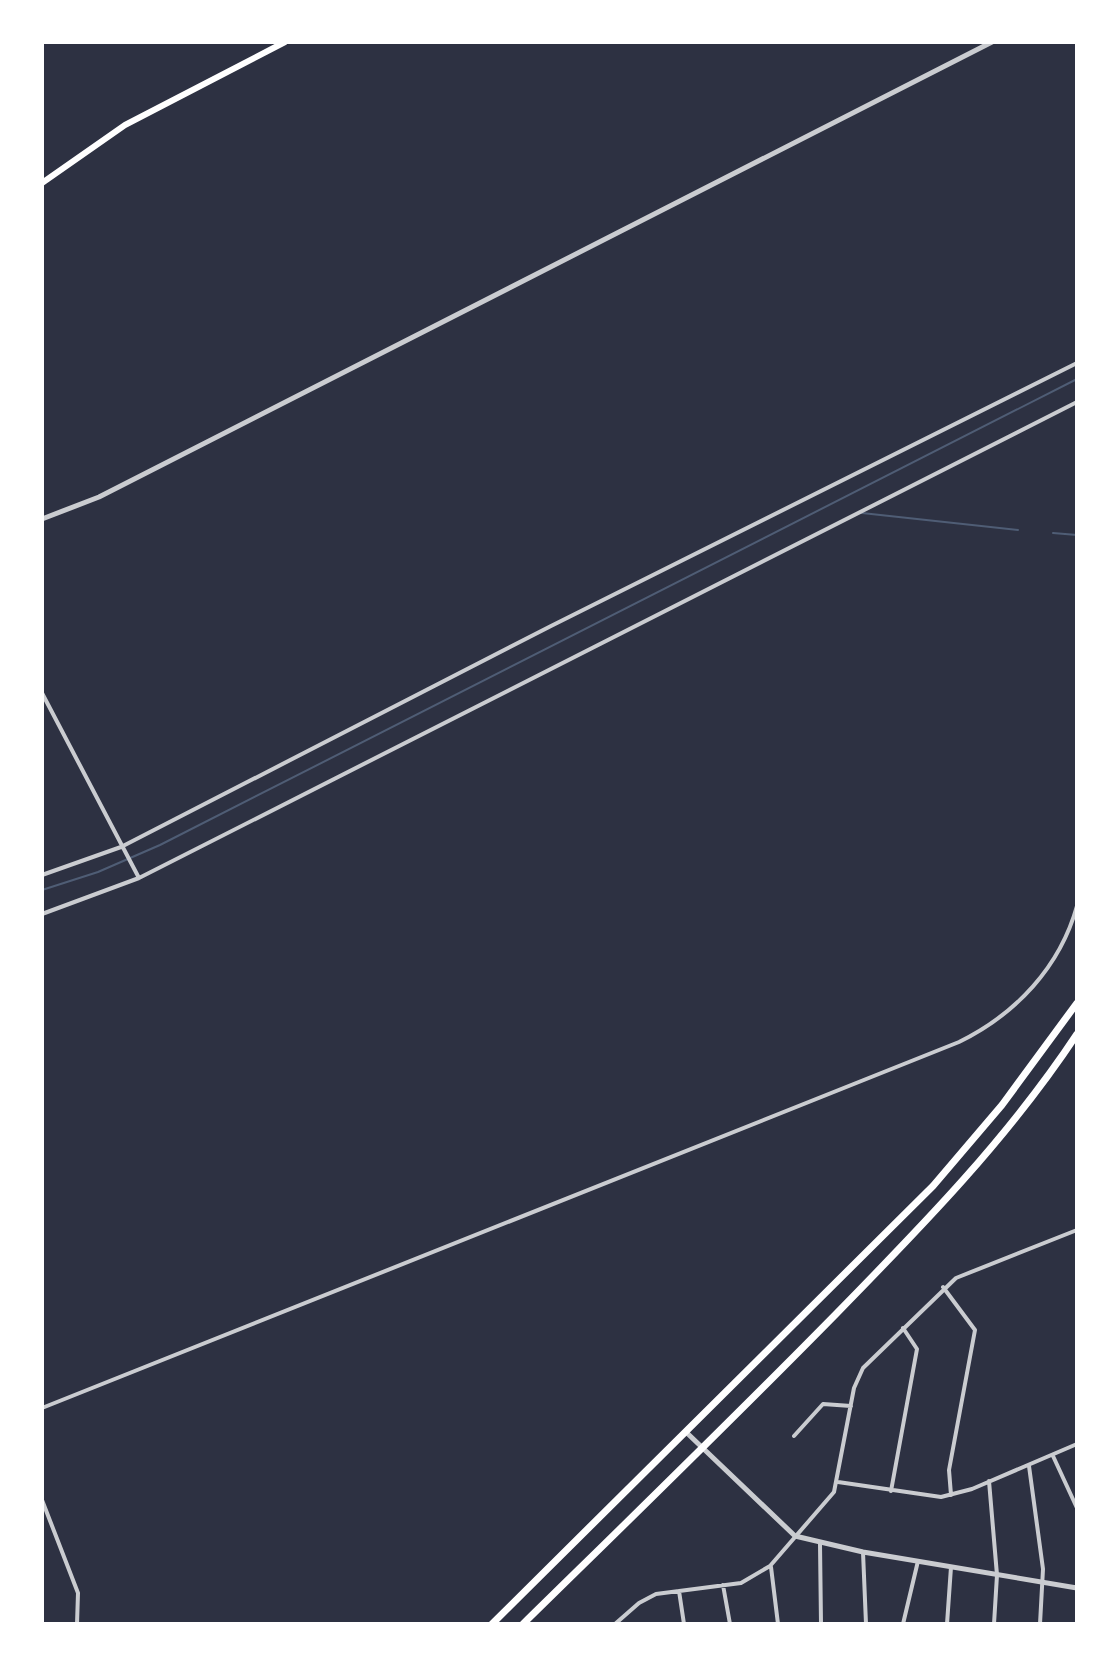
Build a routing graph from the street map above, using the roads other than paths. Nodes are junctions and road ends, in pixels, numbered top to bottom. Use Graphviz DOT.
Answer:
graph roads {
  1 [pos="285,42"];
  2 [pos="992,42"];
  3 [pos="42,183"];
  4 [pos="1077,363"];
  5 [pos="1077,402"];
  6 [pos="42,519"];
  7 [pos="42,693"];
  8 [pos="121,847"];
  9 [pos="42,875"];
  10 [pos="139,878"];
  11 [pos="1077,906"];
  12 [pos="42,914"];
  13 [pos="1077,1003"];
  14 [pos="1077,1034"];
  15 [pos="1077,1230"];
  16 [pos="943,1287"];
  17 [pos="903,1328"];
  18 [pos="851,1406"];
  19 [pos="42,1408"];
  20 [pos="687,1433"];
  21 [pos="794,1436"];
  22 [pos="1077,1444"];
  23 [pos="701,1447"];
  24 [pos="1052,1455"];
  25 [pos="1029,1466"];
  26 [pos="989,1481"];
  27 [pos="838,1482"];
  28 [pos="891,1491"];
  29 [pos="951,1495"];
  30 [pos="42,1500"];
  31 [pos="1077,1508"];
  32 [pos="795,1536"];
  33 [pos="820,1544"];
  34 [pos="863,1552"];
  35 [pos="918,1561"];
  36 [pos="770,1566"];
  37 [pos="951,1566"];
  38 [pos="997,1575"];
  39 [pos="1042,1582"];
  40 [pos="723,1585"];
  41 [pos="1077,1588"];
  42 [pos="679,1590"];
  43 [pos="621,1622"];
  44 [pos="77,1624"];
  45 [pos="492,1624"];
  46 [pos="523,1624"];
  47 [pos="615,1624"];
  48 [pos="684,1624"];
  49 [pos="730,1624"];
  50 [pos="778,1624"];
  51 [pos="821,1624"];
  52 [pos="866,1624"];
  53 [pos="903,1624"];
  54 [pos="947,1624"];
  55 [pos="994,1624"];
  56 [pos="1040,1624"];
  1 -- 3 [label="main road"];
  2 -- 6 [label="street"];
  4 -- 8 [label="street"];
  5 -- 10 [label="street"];
  7 -- 8 [label="street"];
  8 -- 9 [label="street"];
  8 -- 10 [label="street"];
  10 -- 12 [label="street"];
  11 -- 19 [label="street"];
  13 -- 20 [label="main road"];
  14 -- 23 [label="main road"];
  15 -- 16 [label="street"];
  16 -- 17 [label="street"];
  16 -- 29 [label="street"];
  17 -- 18 [label="street"];
  17 -- 28 [label="street"];
  18 -- 21 [label="street"];
  18 -- 27 [label="street"];
  20 -- 23 [label="street"];
  20 -- 45 [label="main road"];
  22 -- 24 [label="street"];
  23 -- 32 [label="street"];
  23 -- 46 [label="main road"];
  24 -- 25 [label="street"];
  24 -- 31 [label="street"];
  25 -- 26 [label="street"];
  25 -- 39 [label="street"];
  26 -- 29 [label="street"];
  26 -- 38 [label="street"];
  27 -- 28 [label="street"];
  27 -- 32 [label="street"];
  28 -- 29 [label="street"];
  30 -- 44 [label="street"];
  32 -- 33 [label="street"];
  32 -- 36 [label="street"];
  33 -- 34 [label="street"];
  33 -- 51 [label="street"];
  34 -- 35 [label="street"];
  34 -- 52 [label="street"];
  35 -- 37 [label="street"];
  35 -- 53 [label="street"];
  36 -- 40 [label="street"];
  36 -- 50 [label="street"];
  37 -- 38 [label="street"];
  37 -- 54 [label="street"];
  38 -- 39 [label="street"];
  38 -- 55 [label="street"];
  39 -- 41 [label="street"];
  39 -- 56 [label="street"];
  40 -- 42 [label="street"];
  40 -- 49 [label="street"];
  42 -- 43 [label="street"];
  42 -- 48 [label="street"];
  43 -- 47 [label="street"];
}
